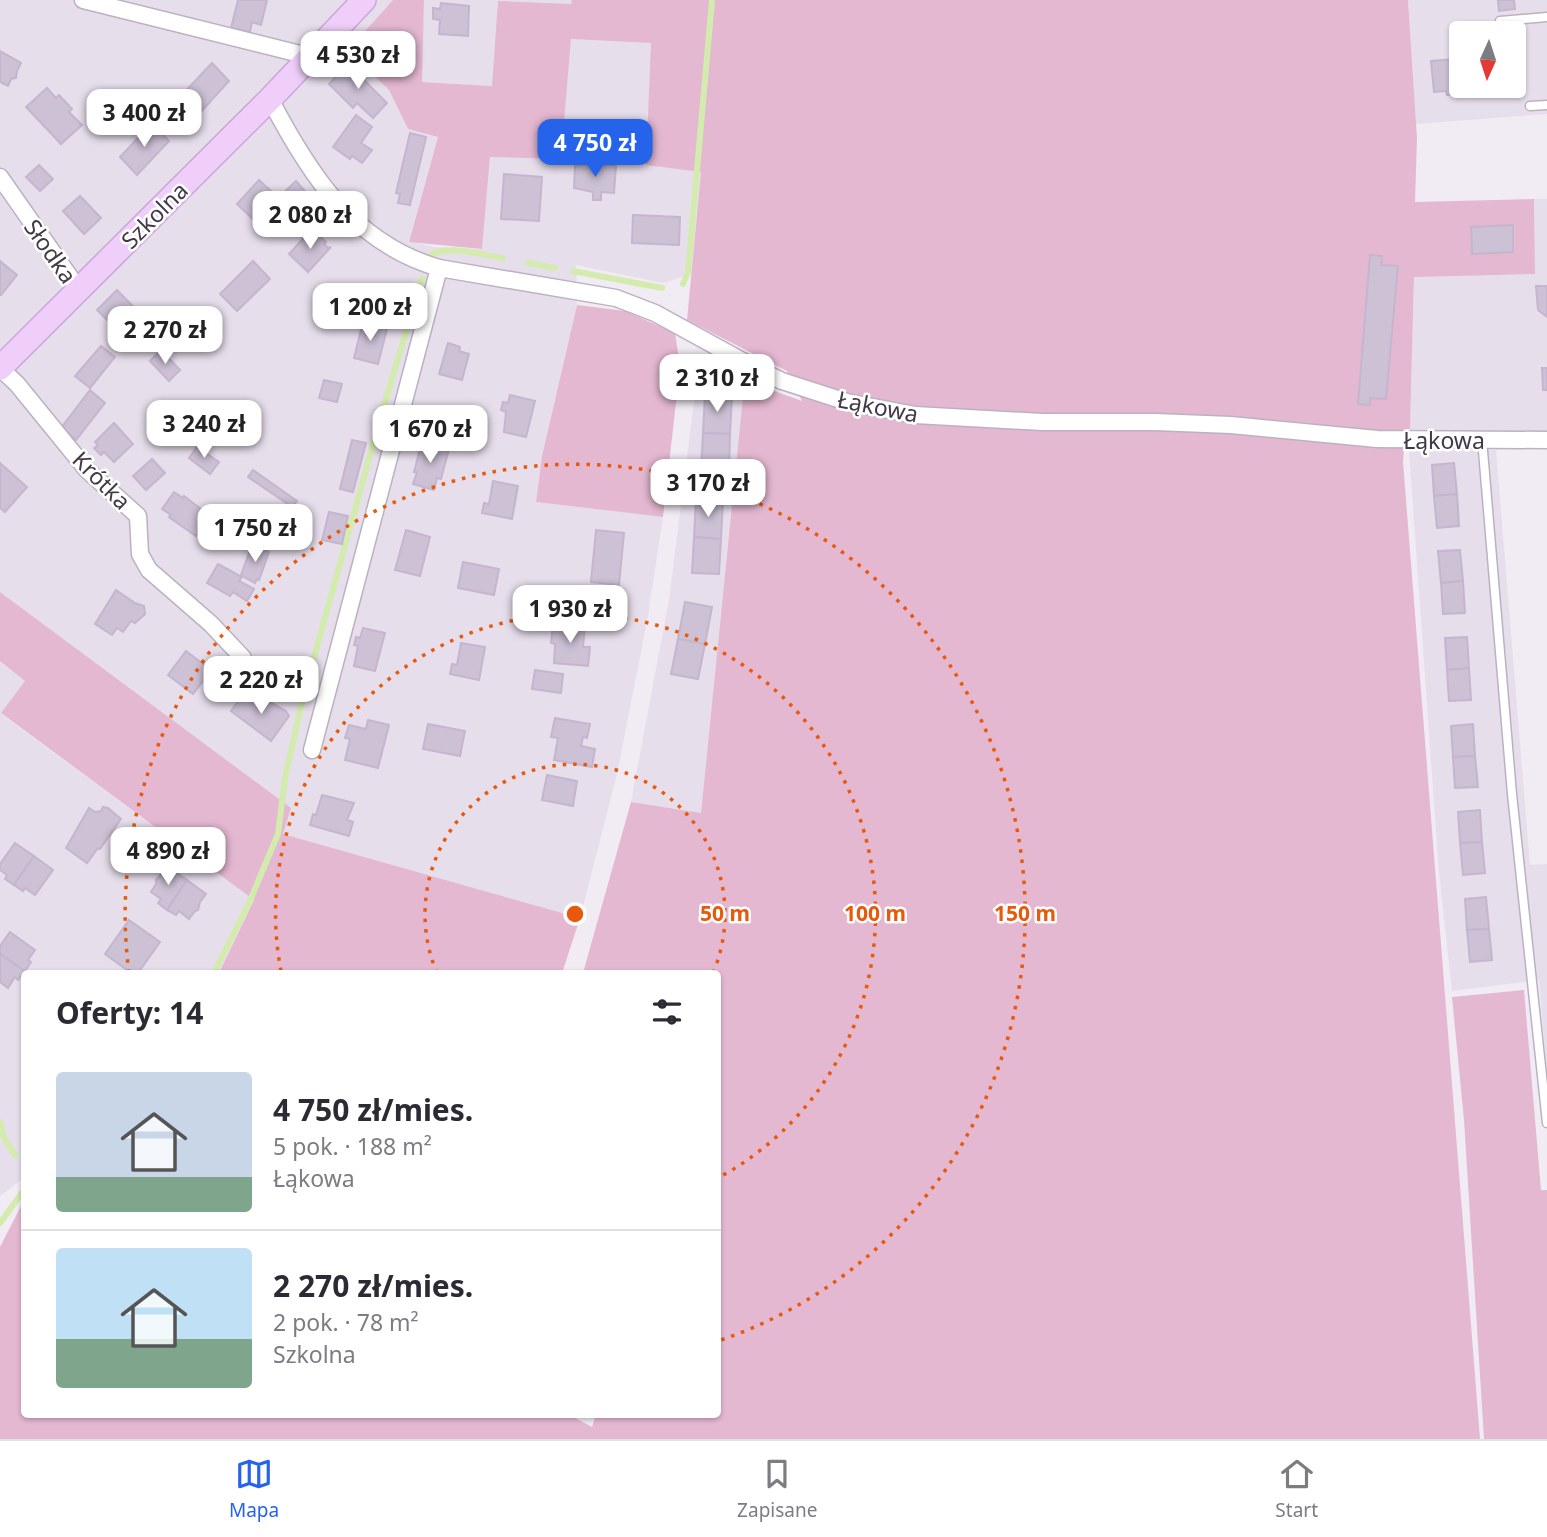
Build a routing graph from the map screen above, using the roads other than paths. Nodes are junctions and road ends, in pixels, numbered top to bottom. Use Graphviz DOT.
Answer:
graph roads {
  1 [pos="83,0"];
  2 [pos="364,0"];
  3 [pos="1547,17"];
  4 [pos="1500,21"];
  5 [pos="312,57"];
  6 [pos="270,99"];
  7 [pos="1547,105"];
  8 [pos="1530,106"];
  9 [pos="0,177"];
  10 [pos="439,268"];
  11 [pos="79,290"];
  12 [pos="0,368"];
  13 [pos="1482,439"];
  14 [pos="1547,440"];
  15 [pos="243,658"];
  16 [pos="312,750"];
  17 [pos="1547,1123"];
  1 -- 5 [label="street"];
  2 -- 5 [label="street, Szkolna"];
  3 -- 4 [label="lane"];
  5 -- 6 [label="street, Szkolna"];
  6 -- 10 [label="street, Łąkowa"];
  6 -- 11 [label="street, Szkolna"];
  7 -- 8 [label="lane"];
  9 -- 11 [label="street, Słodka"];
  10 -- 13 [label="street, Łąkowa"];
  10 -- 16 [label="street"];
  11 -- 12 [label="street, Szkolna"];
  12 -- 15 [label="street, Krótka"];
  13 -- 14 [label="street, Łąkowa"];
  13 -- 17 [label="lane"];
}
